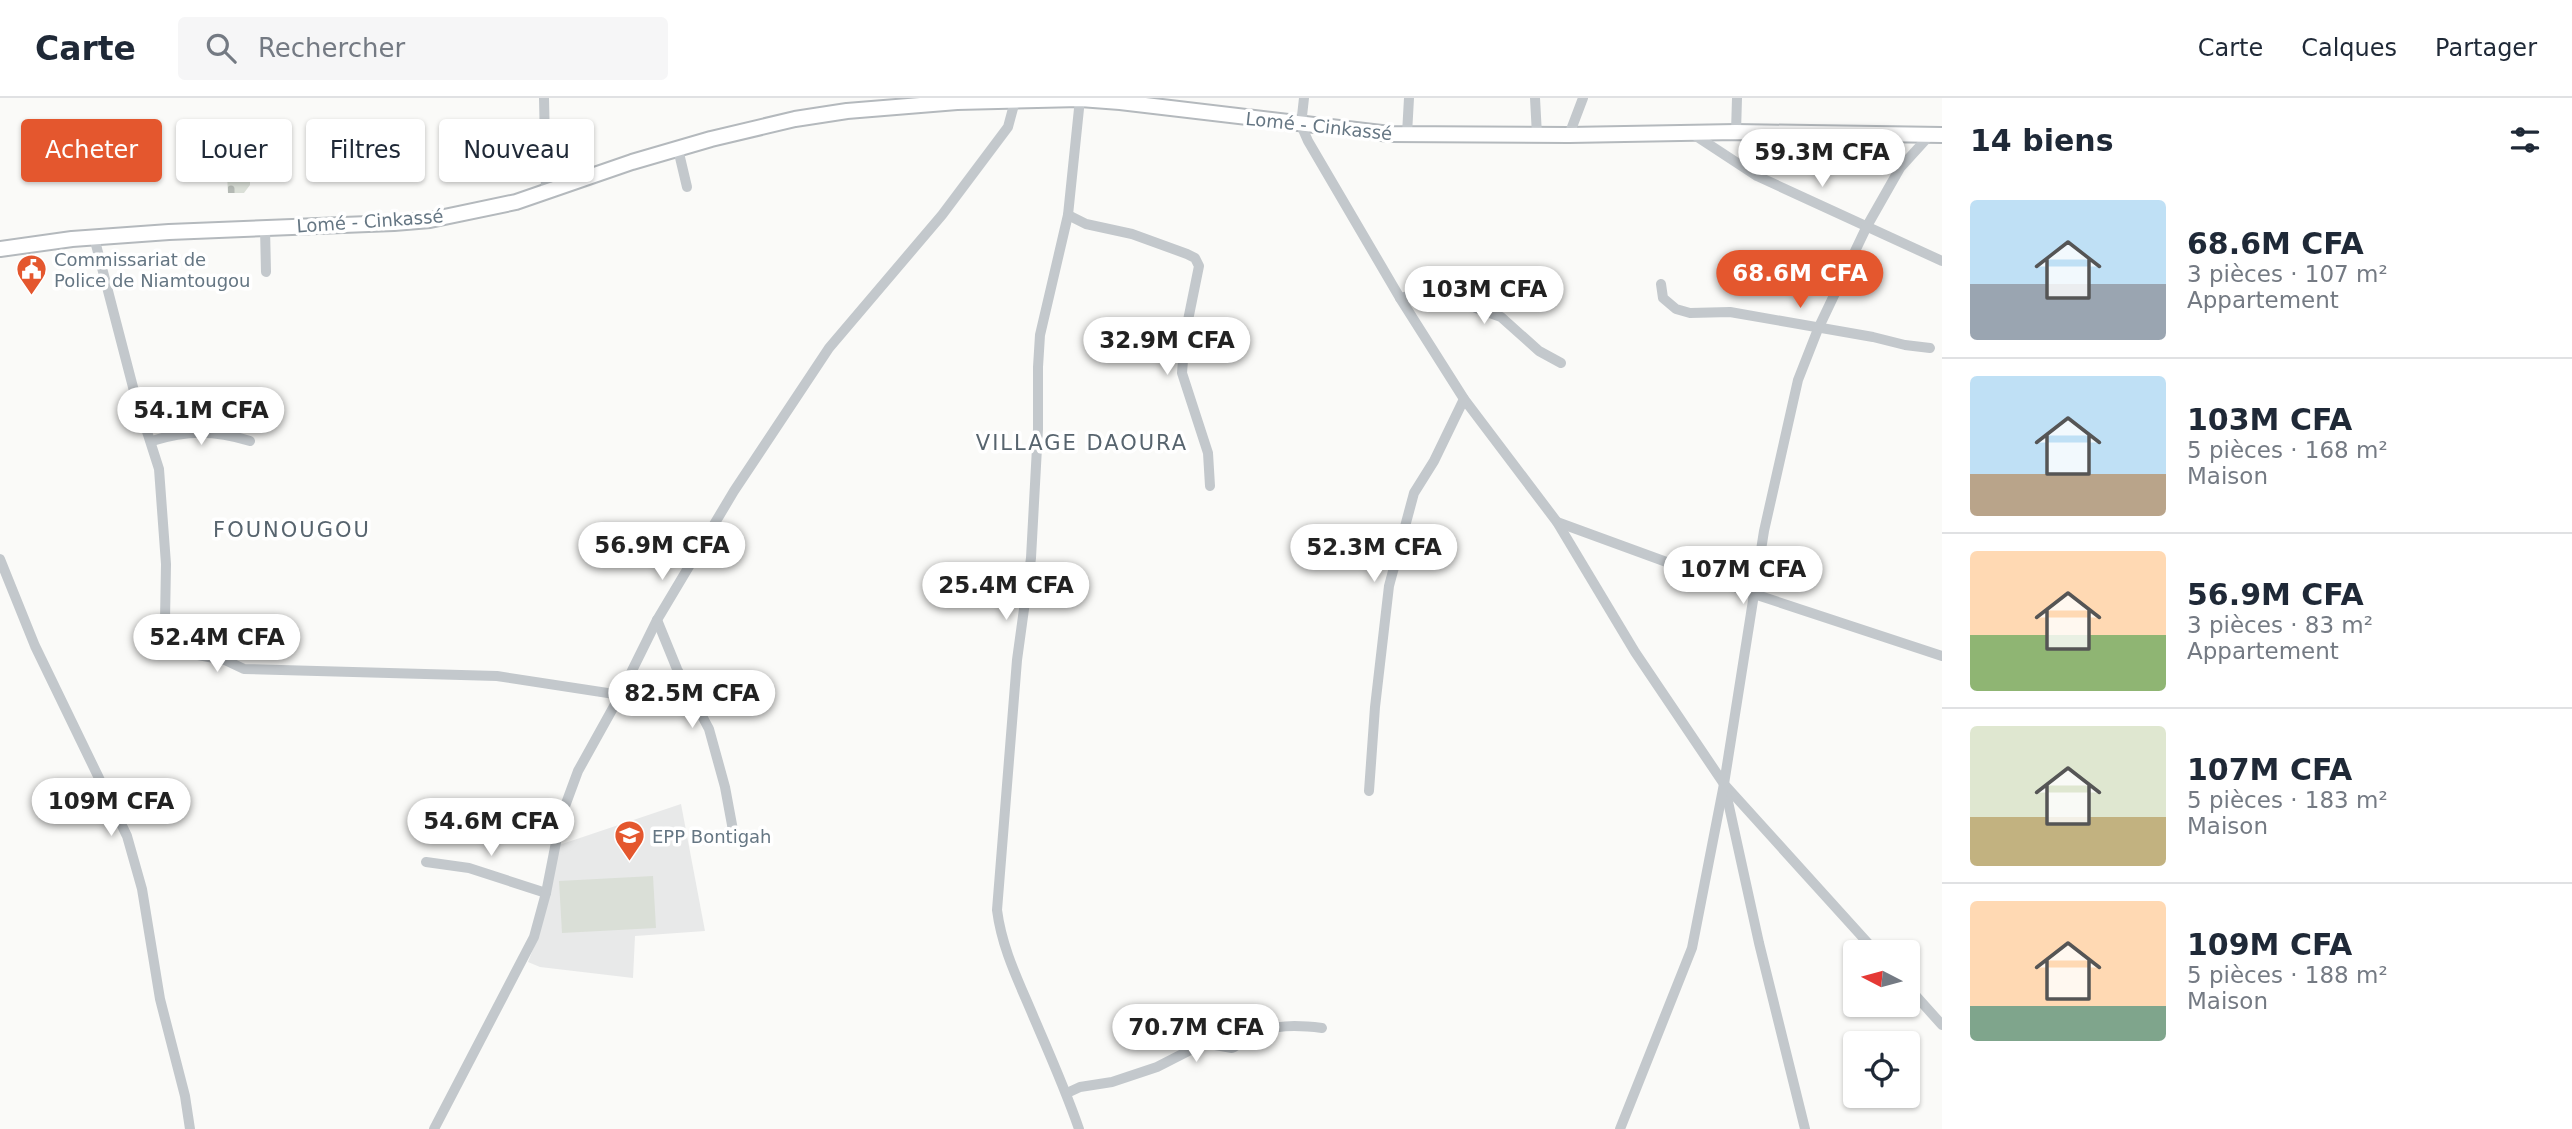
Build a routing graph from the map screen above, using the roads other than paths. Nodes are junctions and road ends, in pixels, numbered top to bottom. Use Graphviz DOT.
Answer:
graph roads {
  1 [pos="544,98"];
  2 [pos="1304,98"];
  3 [pos="1409,98"];
  4 [pos="1535,98"];
  5 [pos="1583,98"];
  6 [pos="1737,98"];
  7 [pos="1080,99"];
  8 [pos="1015,101"];
  9 [pos="1301,125"];
  10 [pos="1736,132"];
  11 [pos="1408,134"];
  12 [pos="1693,134"];
  13 [pos="1537,135"];
  14 [pos="1569,135"];
  15 [pos="1936,135"];
  16 [pos="678,149"];
  17 [pos="687,187"];
  18 [pos="546,191"];
  19 [pos="1068,215"];
  20 [pos="1867,226"];
  21 [pos="265,228"];
  22 [pos="94,237"];
  23 [pos="0,249"];
  24 [pos="1942,261"];
  25 [pos="266,272"];
  26 [pos="1661,284"];
  27 [pos="1401,298"];
  28 [pos="1818,329"];
  29 [pos="1930,348"];
  30 [pos="1560,363"];
  31 [pos="1464,399"];
  32 [pos="152,441"];
  33 [pos="250,441"];
  34 [pos="1210,486"];
  35 [pos="1557,522"];
  36 [pos="0,559"];
  37 [pos="1754,594"];
  38 [pos="657,620"];
  39 [pos="1942,656"];
  40 [pos="620,694"];
  41 [pos="695,703"];
  42 [pos="1724,784"];
  43 [pos="1369,791"];
  44 [pos="734,841"];
  45 [pos="426,862"];
  46 [pos="546,893"];
  47 [pos="1865,940"];
  48 [pos="1920,1001"];
  49 [pos="1942,1026"];
  50 [pos="1322,1028"];
  51 [pos="1067,1093"];
  52 [pos="190,1129"];
  53 [pos="434,1129"];
  54 [pos="1079,1129"];
  55 [pos="1620,1129"];
  56 [pos="1805,1129"];
  1 -- 18 [label="street"];
  2 -- 9 [label="street"];
  3 -- 11 [label="street"];
  4 -- 13 [label="street"];
  5 -- 14 [label="street"];
  6 -- 10 [label="street"];
  7 -- 8 [label="highway, Lomé - Cinkassé"];
  7 -- 9 [label="highway, Lomé - Cinkassé"];
  7 -- 19 [label="street"];
  8 -- 16 [label="highway, Lomé - Cinkassé"];
  8 -- 38 [label="street"];
  9 -- 11 [label="highway, Lomé - Cinkassé"];
  9 -- 27 [label="street"];
  10 -- 12 [label="highway, Lomé - Cinkassé"];
  10 -- 15 [label="highway, Lomé - Cinkassé"];
  11 -- 13 [label="highway, Lomé - Cinkassé"];
  12 -- 14 [label="highway, Lomé - Cinkassé"];
  12 -- 20 [label="street"];
  13 -- 14 [label="highway, Lomé - Cinkassé"];
  15 -- 20 [label="street"];
  16 -- 17 [label="street"];
  16 -- 18 [label="highway, Lomé - Cinkassé"];
  18 -- 21 [label="highway, Lomé - Cinkassé"];
  19 -- 34 [label="street"];
  19 -- 51 [label="street"];
  20 -- 24 [label="street"];
  20 -- 28 [label="street"];
  21 -- 22 [label="highway, Lomé - Cinkassé"];
  21 -- 25 [label="street"];
  22 -- 23 [label="highway, Lomé - Cinkassé"];
  22 -- 32 [label="street"];
  26 -- 28 [label="street"];
  27 -- 30 [label="street"];
  27 -- 31 [label="street"];
  28 -- 29 [label="street"];
  28 -- 37 [label="street"];
  31 -- 35 [label="street"];
  31 -- 43 [label="street"];
  32 -- 33 [label="street"];
  32 -- 40 [label="street"];
  35 -- 37 [label="street"];
  35 -- 42 [label="street"];
  36 -- 52 [label="street"];
  37 -- 39 [label="street"];
  37 -- 42 [label="street"];
  38 -- 40 [label="street"];
  38 -- 41 [label="street"];
  40 -- 41 [label="street"];
  40 -- 46 [label="street"];
  41 -- 44 [label="street"];
  42 -- 47 [label="street"];
  42 -- 55 [label="street"];
  42 -- 56 [label="street"];
  45 -- 46 [label="street"];
  46 -- 53 [label="street"];
  48 -- 49 [label="street"];
  50 -- 51 [label="street"];
  51 -- 54 [label="street"];
}
